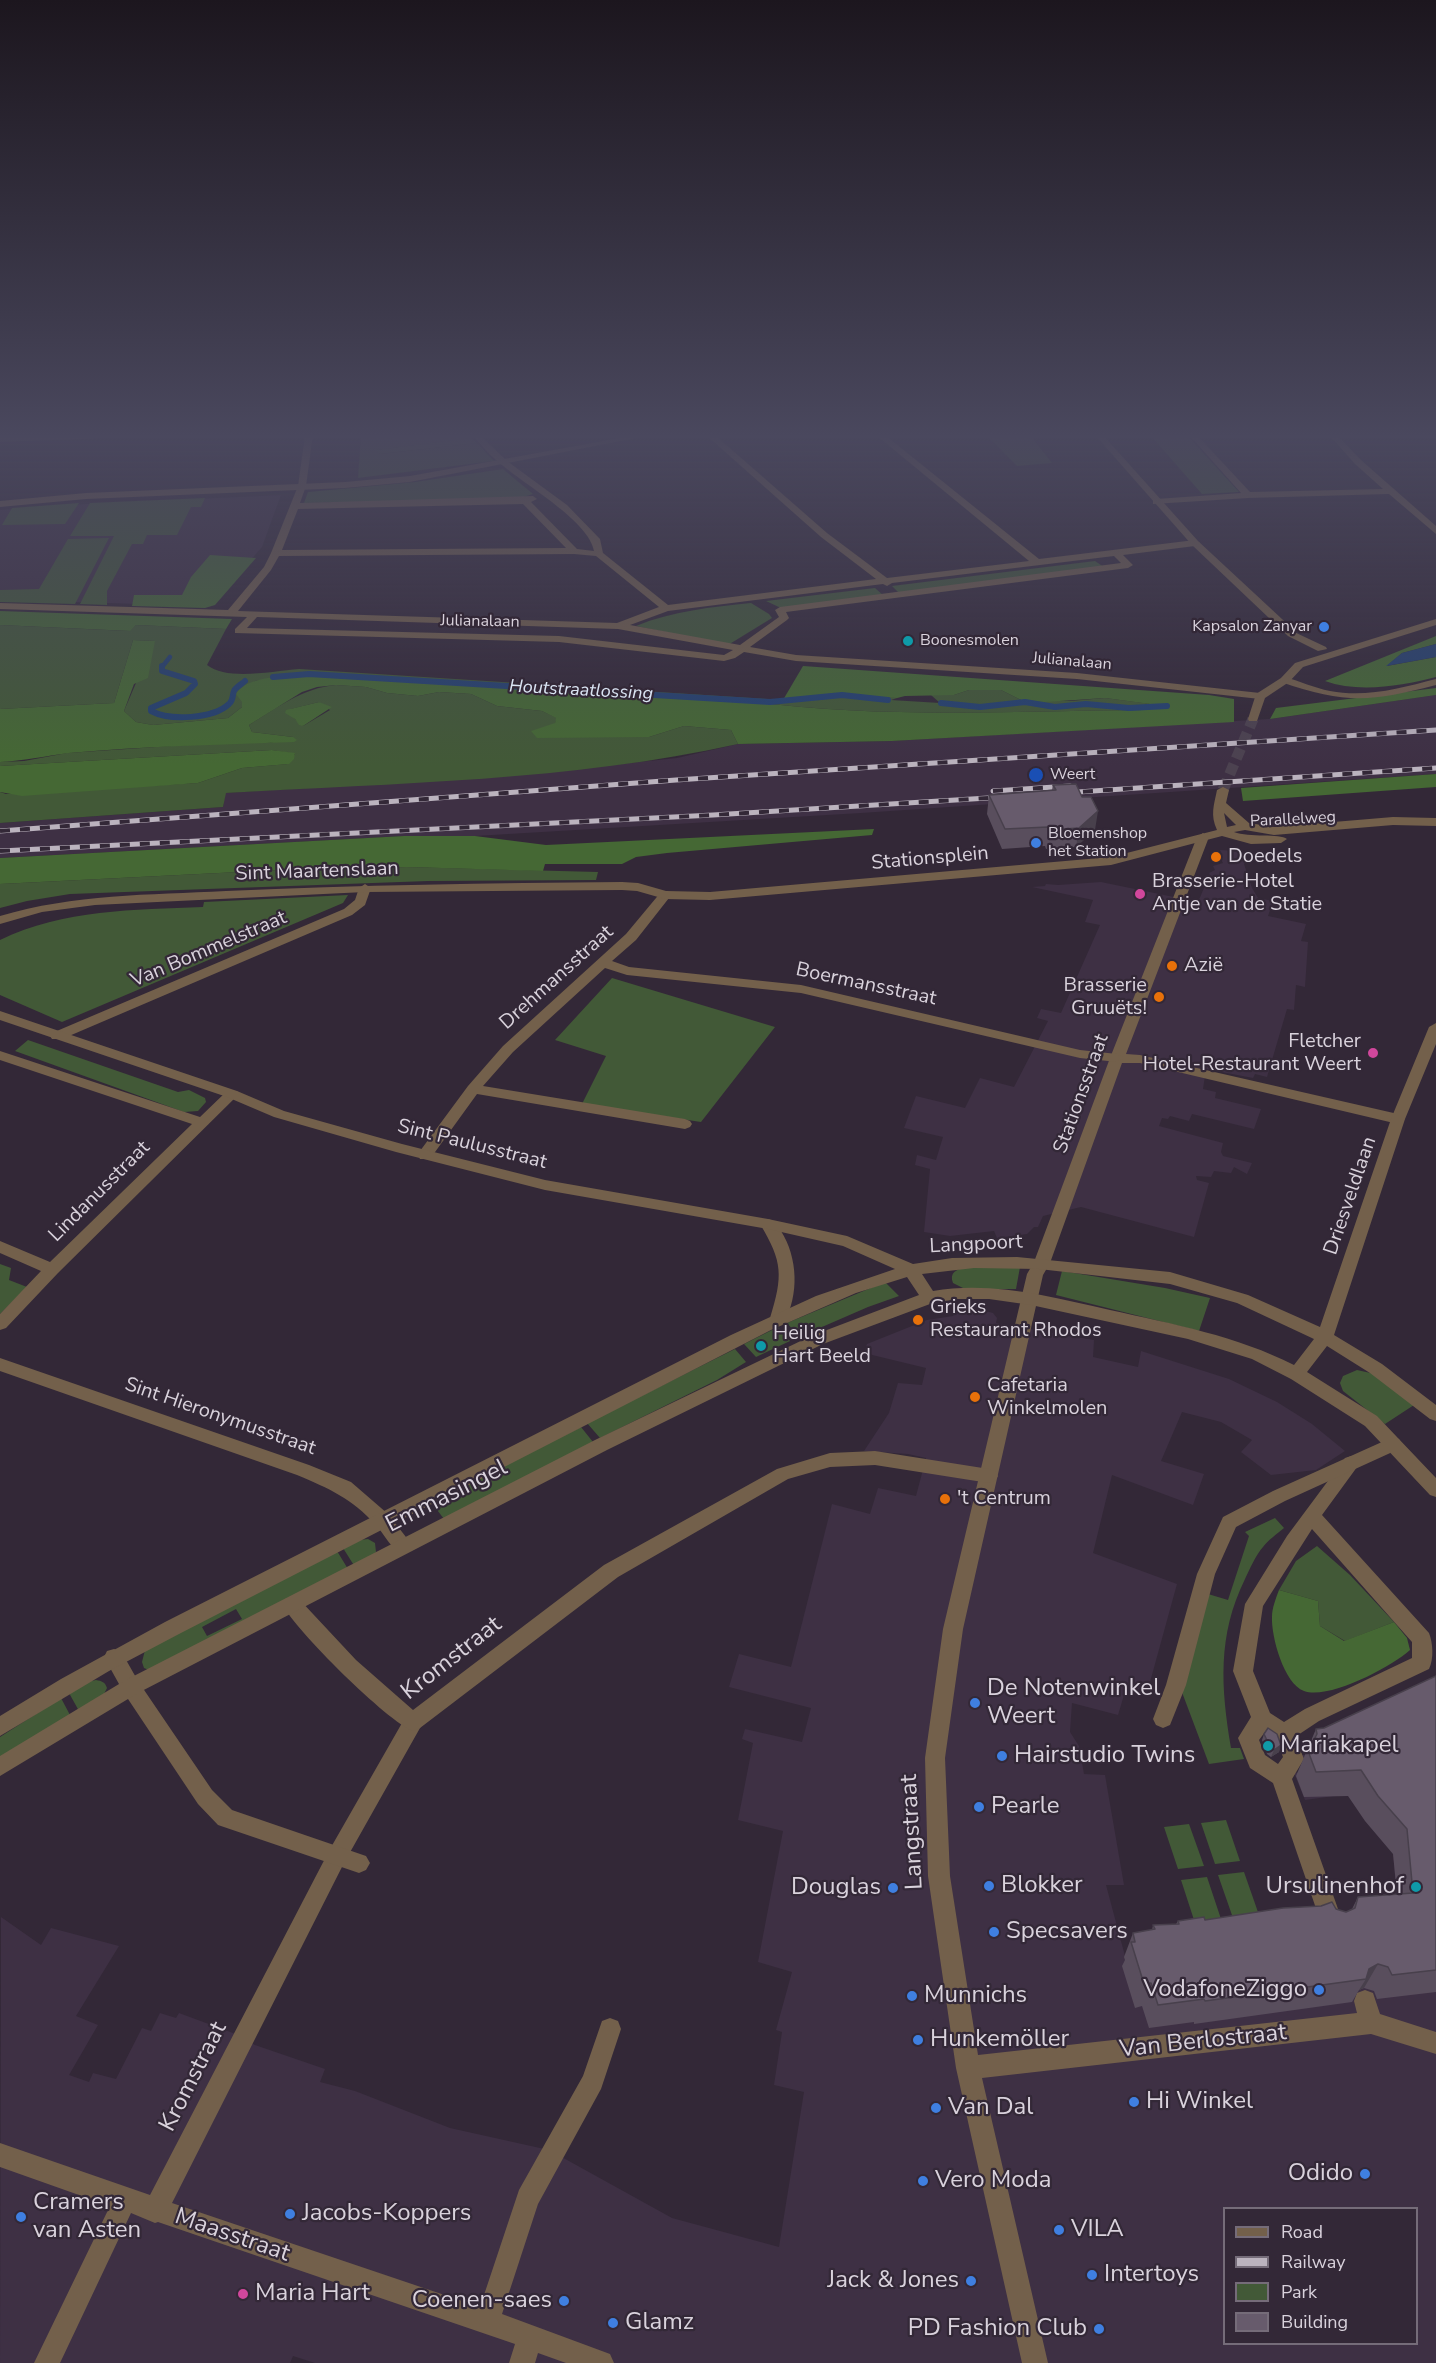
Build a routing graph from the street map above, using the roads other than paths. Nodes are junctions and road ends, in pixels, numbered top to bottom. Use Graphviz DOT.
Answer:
graph roads {
  1 [pos="279,545"];
  2 [pos="568,545"];
  3 [pos="598,545"];
  4 [pos="838,545"];
  5 [pos="1016,545"];
  6 [pos="1175,545"];
  7 [pos="1197,545"];
  8 [pos="574,551"];
  9 [pos="1114,552"];
  10 [pos="276,553"];
  11 [pos="599,554"];
  12 [pos="1037,562"];
  13 [pos="884,580"];
  14 [pos="759,596"];
  15 [pos="896,596"];
  16 [pos="0,606"];
  17 [pos="666,608"];
  18 [pos="780,610"];
  19 [pos="231,614"];
  20 [pos="254,615"];
  21 [pos="1435,623"];
  22 [pos="618,626"];
  23 [pos="739,649"];
  24 [pos="1324,655"];
  25 [pos="1285,680"];
  26 [pos="1436,682"];
  27 [pos="1260,696"];
  28 [pos="1253,719"];
  29 [pos="1223,790"];
  30 [pos="1219,802"];
  31 [pos="1431,822"];
  32 [pos="1245,826"];
  33 [pos="1223,831"];
  34 [pos="1436,834"];
  35 [pos="1203,837"];
  36 [pos="638,887"];
  37 [pos="365,888"];
  38 [pos="665,895"];
  39 [pos="0,920"];
  40 [pos="604,963"];
  41 [pos="0,1016"];
  42 [pos="1436,1027"];
  43 [pos="57,1036"];
  44 [pos="0,1055"];
  45 [pos="1117,1058"];
  46 [pos="473,1089"];
  47 [pos="232,1094"];
  48 [pos="1398,1119"];
  49 [pos="200,1122"];
  50 [pos="685,1124"];
  51 [pos="425,1155"];
  52 [pos="768,1224"];
  53 [pos="0,1247"];
  54 [pos="1042,1263"];
  55 [pos="52,1269"];
  56 [pos="911,1270"];
  57 [pos="929,1298"];
  58 [pos="1031,1299"];
  59 [pos="778,1318"];
  60 [pos="0,1324"];
  61 [pos="1325,1336"];
  62 [pos="0,1364"];
  63 [pos="1297,1374"];
  64 [pos="1436,1414"];
  65 [pos="1393,1444"];
  66 [pos="1351,1463"];
  67 [pos="989,1476"];
  68 [pos="1436,1490"];
  69 [pos="1312,1516"];
  70 [pos="382,1519"];
  71 [pos="404,1546"];
  72 [pos="292,1605"];
  73 [pos="114,1657"];
  74 [pos="131,1687"];
  75 [pos="1163,1719"];
  76 [pos="1262,1719"];
  77 [pos="413,1722"];
  78 [pos="0,1727"];
  79 [pos="1284,1733"];
  80 [pos="0,1767"];
  81 [pos="1281,1777"];
  82 [pos="337,1856"];
  83 [pos="360,1863"];
  84 [pos="1332,1923"];
  85 [pos="1365,2001"];
  86 [pos="1371,2023"];
  87 [pos="610,2029"];
  88 [pos="1436,2043"];
  89 [pos="968,2068"];
  90 [pos="0,2155"];
  91 [pos="125,2200"];
  92 [pos="155,2211"];
  93 [pos="487,2322"];
  94 [pos="530,2336"];
  95 [pos="47,2363"];
  96 [pos="522,2363"];
  97 [pos="601,2363"];
  98 [pos="1035,2363"];
  1 -- 10 [label="street"];
  2 -- 8 [label="street"];
  3 -- 11 [label="street"];
  4 -- 13 [label="street"];
  5 -- 12 [label="street"];
  6 -- 9 [label="street"];
  7 -- 24 [label="street"];
  8 -- 10 [label="street"];
  8 -- 11 [label="street"];
  9 -- 12 [label="street"];
  9 -- 15 [label="street"];
  10 -- 19 [label="street"];
  11 -- 17 [label="street"];
  12 -- 13 [label="street"];
  13 -- 14 [label="street"];
  13 -- 15 [label="street"];
  14 -- 17 [label="street"];
  14 -- 18 [label="street"];
  15 -- 18 [label="street"];
  16 -- 19 [label="street, Julianalaan"];
  17 -- 22 [label="street"];
  18 -- 23 [label="street"];
  19 -- 20 [label="street, Julianalaan"];
  20 -- 22 [label="street, Julianalaan"];
  20 -- 23 [label="street, Julianalaan"];
  21 -- 24 [label="street"];
  22 -- 23 [label="street, Julianalaan"];
  23 -- 27 [label="street, Julianalaan"];
  24 -- 25 [label="street"];
  24 -- 25 [label="street"];
  25 -- 26 [label="street"];
  25 -- 27 [label="street"];
  27 -- 28 [label="street"];
  29 -- 30 [label="street"];
  30 -- 32 [label="street"];
  30 -- 33 [label="street"];
  31 -- 32 [label="street, Parallelweg"];
  31 -- 33 [label="street, Parallelweg"];
  31 -- 34 [label="street"];
  32 -- 33 [label="street, Parallelweg"];
  33 -- 35 [label="street, Stationsplein"];
  35 -- 38 [label="street, Stationsplein"];
  35 -- 45 [label="street, Stationsstraat"];
  36 -- 37 [label="street, Sint Maartenslaan"];
  36 -- 38 [label="street, Stationsplein"];
  37 -- 39 [label="street, Sint Maartenslaan"];
  37 -- 43 [label="street, Van Bommelstraat"];
  38 -- 40 [label="street, Drehmansstraat"];
  40 -- 45 [label="street, Boermansstraat"];
  40 -- 46 [label="street, Drehmansstraat"];
  41 -- 43 [label="street, Sint Paulusstraat"];
  42 -- 48 [label="street, Driesveldlaan"];
  43 -- 47 [label="street, Sint Paulusstraat"];
  44 -- 49 [label="street"];
  45 -- 48 [label="street, Boermansstraat"];
  45 -- 54 [label="street, Stationsstraat"];
  46 -- 50 [label="street"];
  46 -- 51 [label="street, Drehmansstraat"];
  47 -- 49 [label="street, Lindanusstraat"];
  47 -- 51 [label="street, Sint Paulusstraat"];
  48 -- 61 [label="street, Driesveldlaan"];
  49 -- 55 [label="street, Lindanusstraat"];
  51 -- 52 [label="street, Sint Paulusstraat"];
  52 -- 56 [label="street, Sint Paulusstraat"];
  52 -- 59 [label="street"];
  53 -- 55 [label="street"];
  54 -- 56 [label="street, Langpoort"];
  54 -- 58 [label="street, Stationsstraat"];
  54 -- 61 [label="street, Langpoort"];
  55 -- 60 [label="street, Lindanusstraat"];
  56 -- 57 [label="street"];
  56 -- 59 [label="street, Emmasingel"];
  57 -- 58 [label="street"];
  57 -- 71 [label="street, Emmasingel"];
  58 -- 63 [label="street"];
  58 -- 67 [label="street, Langstraat"];
  59 -- 70 [label="street, Emmasingel"];
  61 -- 63 [label="street, Driesveldlaan"];
  61 -- 64 [label="street, Langpoort"];
  62 -- 70 [label="street, Sint Hieronymusstraat"];
  63 -- 65 [label="street"];
  65 -- 66 [label="street"];
  65 -- 68 [label="street"];
  66 -- 69 [label="street"];
  66 -- 75 [label="street"];
  67 -- 77 [label="street, Kromstraat"];
  67 -- 89 [label="street, Langstraat"];
  69 -- 76 [label="street"];
  69 -- 79 [label="street"];
  70 -- 71 [label="street, Sint Hieronymusstraat"];
  70 -- 73 [label="street, Emmasingel"];
  71 -- 72 [label="street, Emmasingel"];
  72 -- 74 [label="street, Emmasingel"];
  72 -- 77 [label="street"];
  73 -- 74 [label="street"];
  73 -- 78 [label="street, Emmasingel"];
  74 -- 80 [label="street, Emmasingel"];
  74 -- 82 [label="street"];
  76 -- 79 [label="street"];
  76 -- 81 [label="street"];
  77 -- 82 [label="street, Kromstraat"];
  79 -- 81 [label="street"];
  81 -- 84 [label="street"];
  82 -- 83 [label="street"];
  82 -- 92 [label="street, Kromstraat"];
  85 -- 86 [label="street"];
  86 -- 88 [label="street, Van Berlostraat"];
  86 -- 89 [label="street, Van Berlostraat"];
  87 -- 93 [label="street"];
  89 -- 98 [label="street, Langstraat"];
  90 -- 91 [label="street, Maasstraat"];
  91 -- 92 [label="street, Maasstraat"];
  91 -- 95 [label="street"];
  92 -- 93 [label="street, Maasstraat"];
  93 -- 94 [label="street, Maasstraat"];
  94 -- 96 [label="street"];
  94 -- 97 [label="street, Maasstraat"];
}
